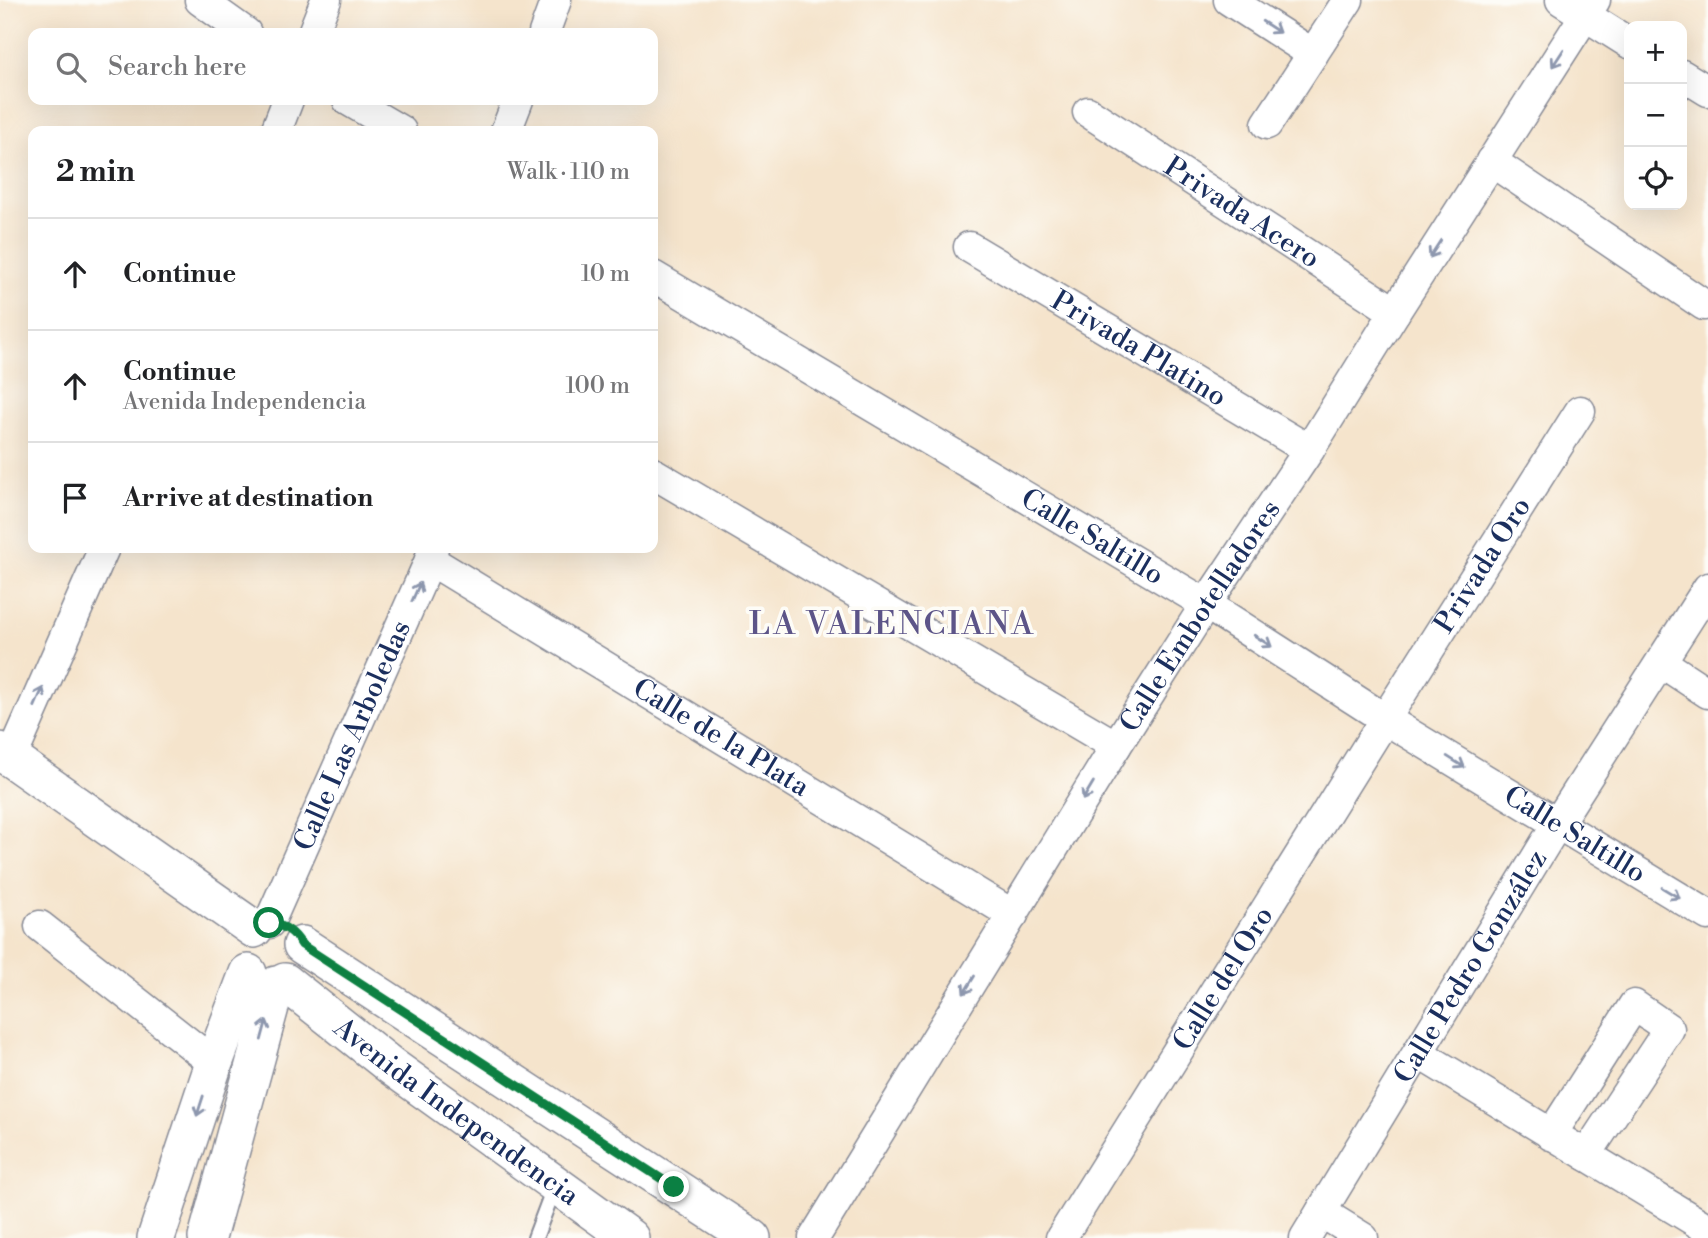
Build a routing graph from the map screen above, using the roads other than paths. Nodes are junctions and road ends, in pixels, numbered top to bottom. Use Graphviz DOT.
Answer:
graph roads {
  1 [pos="200,0"];
  2 [pos="326,0"];
  3 [pos="556,0"];
  4 [pos="1229,0"];
  5 [pos="1348,0"];
  6 [pos="1561,0"];
  7 [pos="1590,8"];
  8 [pos="239,28"];
  9 [pos="315,28"];
  10 [pos="546,28"];
  11 [pos="1624,39"];
  12 [pos="1313,54"];
  13 [pos="1687,78"];
  14 [pos="1708,91"];
  15 [pos="286,105"];
  16 [pos="357,105"];
  17 [pos="516,105"];
  18 [pos="1088,112"];
  19 [pos="1267,124"];
  20 [pos="278,126"];
  21 [pos="392,126"];
  22 [pos="508,126"];
  23 [pos="1491,161"];
  24 [pos="969,247"];
  25 [pos="658,279"];
  26 [pos="1704,305"];
  27 [pos="1395,312"];
  28 [pos="1580,411"];
  29 [pos="1309,450"];
  30 [pos="658,476"];
  31 [pos="102,553"];
  32 [pos="432,554"];
  33 [pos="1708,588"];
  34 [pos="1206,604"];
  35 [pos="1661,662"];
  36 [pos="1708,693"];
  37 [pos="1385,719"];
  38 [pos="1116,746"];
  39 [pos="6,755"];
  40 [pos="1558,824"];
  41 [pos="1013,915"];
  42 [pos="1708,915"];
  43 [pos="40,926"];
  44 [pos="262,926"];
  45 [pos="302,945"];
  46 [pos="270,980"];
  47 [pos="1418,1053"];
  48 [pos="214,1063"];
  49 [pos="534,1096"];
  50 [pos="1551,1135"];
  51 [pos="501,1146"];
  52 [pos="1587,1155"];
  53 [pos="555,1184"];
  54 [pos="1321,1212"];
  55 [pos="1708,1229"];
  56 [pos="627,1237"];
  57 [pos="156,1238"];
  58 [pos="207,1238"];
  59 [pos="535,1238"];
  60 [pos="752,1238"];
  61 [pos="814,1238"];
  62 [pos="1061,1238"];
  63 [pos="1305,1238"];
  64 [pos="1363,1238"];
  1 -- 8 [label="street"];
  2 -- 9 [label="street"];
  3 -- 10 [label="street"];
  4 -- 12 [label="street, one-way"];
  5 -- 12 [label="street"];
  6 -- 7 [label="street"];
  7 -- 11 [label="street"];
  7 -- 23 [label="street, Calle Embotelladores, one-way"];
  12 -- 19 [label="street"];
  13 -- 14 [label="street"];
  15 -- 20 [label="street"];
  16 -- 21 [label="street"];
  17 -- 22 [label="street"];
  18 -- 27 [label="street, Privada Acero"];
  23 -- 26 [label="street"];
  23 -- 27 [label="street, Calle Embotelladores, one-way"];
  24 -- 29 [label="street, Privada Platino"];
  25 -- 34 [label="street, Calle Saltillo"];
  27 -- 29 [label="street, Calle Embotelladores"];
  28 -- 37 [label="street, Privada Oro"];
  29 -- 34 [label="street, Calle Embotelladores"];
  30 -- 38 [label="street"];
  39 -- 31 [label="street, one-way"];
  32 -- 41 [label="street, Calle de la Plata"];
  44 -- 32 [label="street, Calle Las Arboledas, one-way"];
  33 -- 35 [label="street, Calle Pedro González"];
  34 -- 37 [label="street, Calle Saltillo, one-way"];
  34 -- 38 [label="street, Calle Embotelladores"];
  35 -- 36 [label="street"];
  35 -- 40 [label="street, Calle Pedro González"];
  37 -- 40 [label="street, Calle Saltillo, one-way"];
  37 -- 62 [label="street, Calle del Oro"];
  38 -- 41 [label="street, Calle Embotelladores, one-way"];
  39 -- 44 [label="street"];
  40 -- 42 [label="street, Calle Saltillo, one-way"];
  40 -- 47 [label="street, Calle Pedro González"];
  41 -- 61 [label="street, Calle Embotelladores, one-way"];
  43 -- 48 [label="street"];
  44 -- 45 [label="street"];
  44 -- 46 [label="street"];
  45 -- 46 [label="street"];
  45 -- 49 [label="street, Avenida Independencia"];
  46 -- 48 [label="street"];
  46 -- 51 [label="street, Avenida Independencia"];
  58 -- 46 [label="street, one-way"];
  47 -- 50 [label="street"];
  47 -- 54 [label="street, Calle Pedro González"];
  48 -- 57 [label="street, one-way"];
  49 -- 51 [label="street"];
  49 -- 60 [label="street, Avenida Independencia"];
  50 -- 52 [label="street"];
  50 -- 52 [label="street"];
  51 -- 53 [label="street, Avenida Independencia"];
  52 -- 55 [label="street"];
  53 -- 56 [label="street, Avenida Independencia"];
  53 -- 59 [label="lane"];
  54 -- 63 [label="street, Calle Pedro González"];
  54 -- 64 [label="street"];
}
